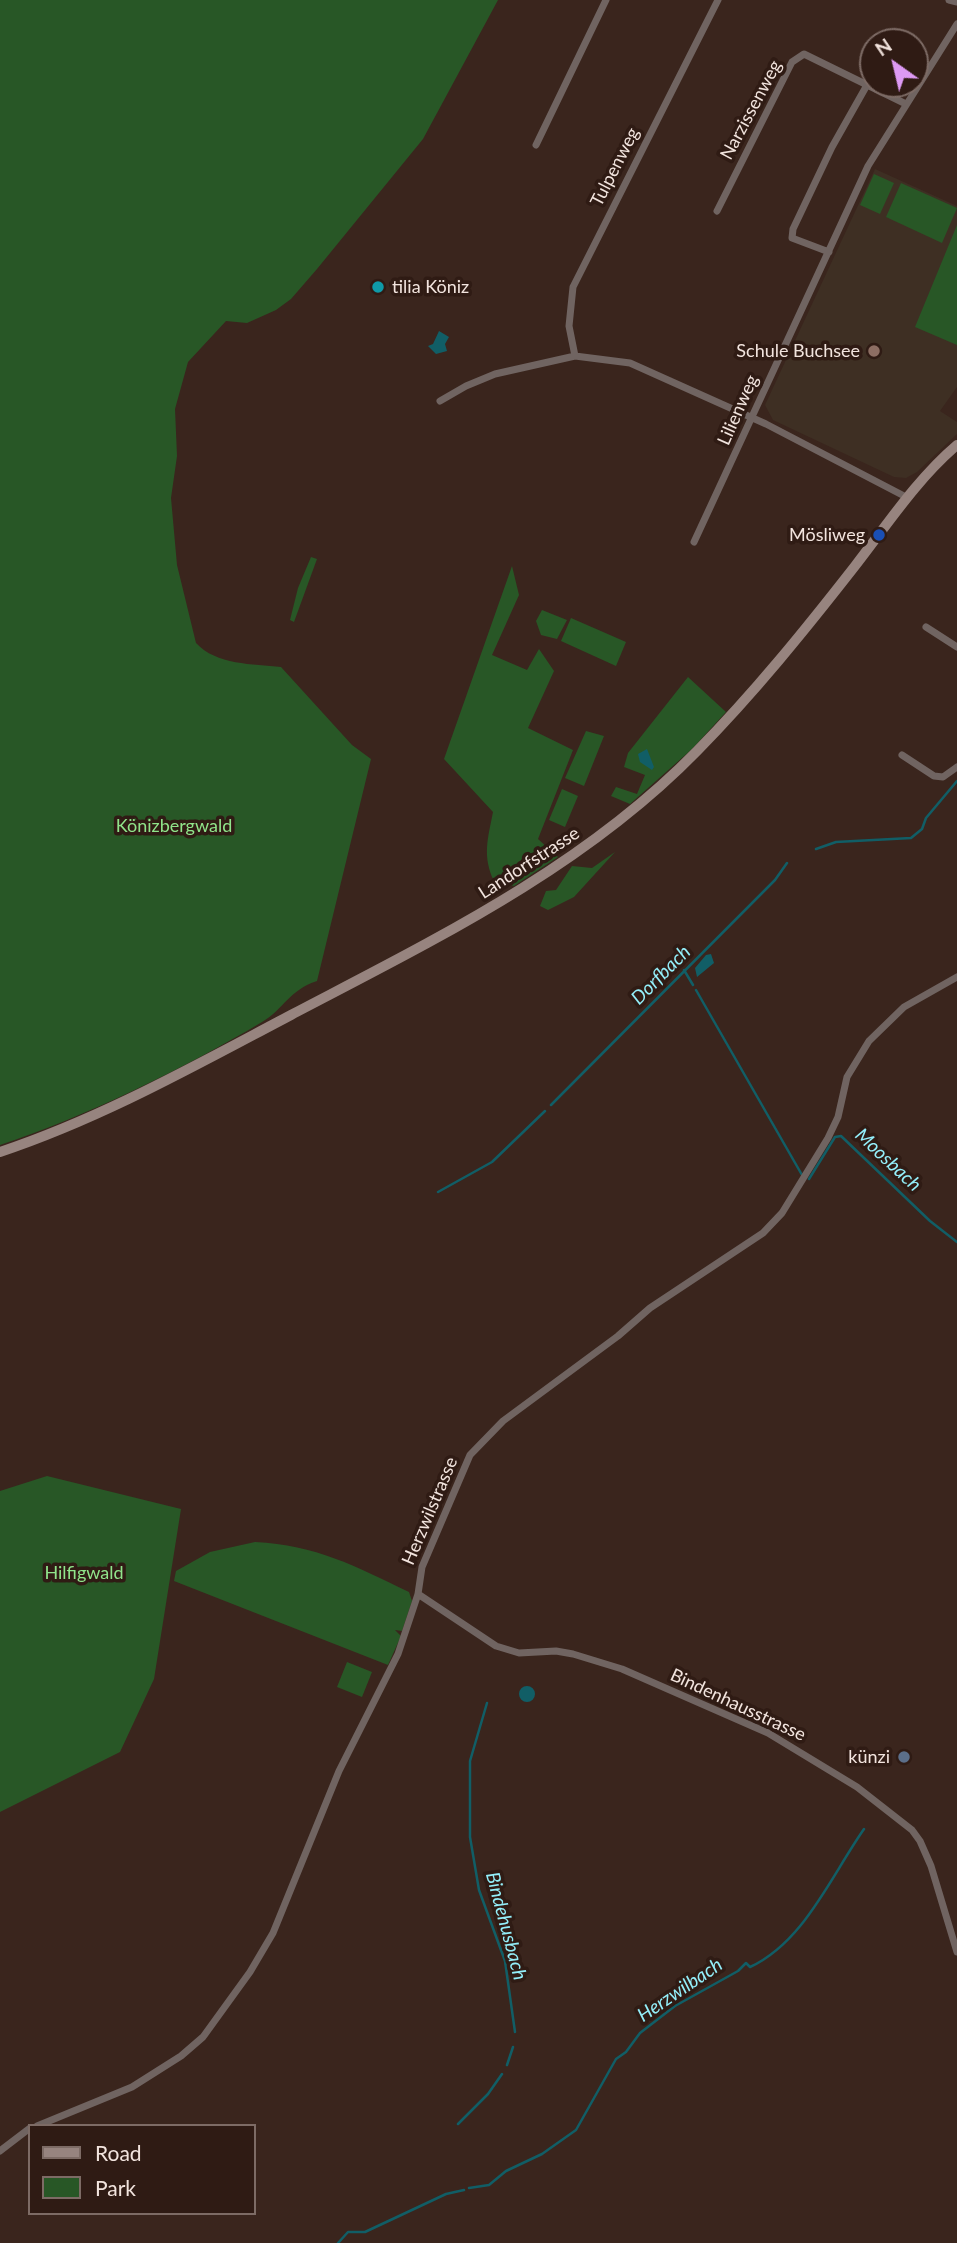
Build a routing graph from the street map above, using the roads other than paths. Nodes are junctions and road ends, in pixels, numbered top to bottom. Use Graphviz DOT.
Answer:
graph roads {
  1 [pos="606,0"];
  2 [pos="719,0"];
  3 [pos="949,0"];
  4 [pos="957,2"];
  5 [pos="957,24"];
  6 [pos="859,81"];
  7 [pos="860,98"];
  8 [pos="894,98"];
  9 [pos="906,104"];
  10 [pos="536,145"];
  11 [pos="717,211"];
  12 [pos="829,252"];
  13 [pos="575,356"];
  14 [pos="440,401"];
  15 [pos="751,419"];
  16 [pos="957,445"];
  17 [pos="908,498"];
  18 [pos="694,542"];
  19 [pos="926,627"];
  20 [pos="957,647"];
  21 [pos="902,755"];
  22 [pos="957,767"];
  23 [pos="957,978"];
  24 [pos="0,1152"];
  25 [pos="418,1594"];
  26 [pos="957,1952"];
  27 [pos="42,2124"];
  28 [pos="28,2130"];
  29 [pos="0,2151"];
  1 -- 10 [label="street"];
  2 -- 13 [label="street, Tulpenweg"];
  3 -- 4 [label="street"];
  5 -- 9 [label="street, Lilienweg"];
  6 -- 11 [label="street, Narzissenweg"];
  7 -- 12 [label="street"];
  8 -- 9 [label="street, Narzissenweg"];
  9 -- 12 [label="street, Lilienweg"];
  12 -- 15 [label="street, Lilienweg"];
  13 -- 14 [label="street"];
  13 -- 15 [label="street"];
  15 -- 17 [label="street"];
  15 -- 18 [label="street, Lilienweg"];
  16 -- 17 [label="street, Landorfstrasse"];
  17 -- 24 [label="street, Landorfstrasse"];
  19 -- 20 [label="street"];
  21 -- 22 [label="street"];
  23 -- 25 [label="street, Herzwilstrasse"];
  25 -- 26 [label="street, Bindenhausstrasse"];
  25 -- 27 [label="street, Herzwilstrasse"];
  28 -- 29 [label="street"];
}
